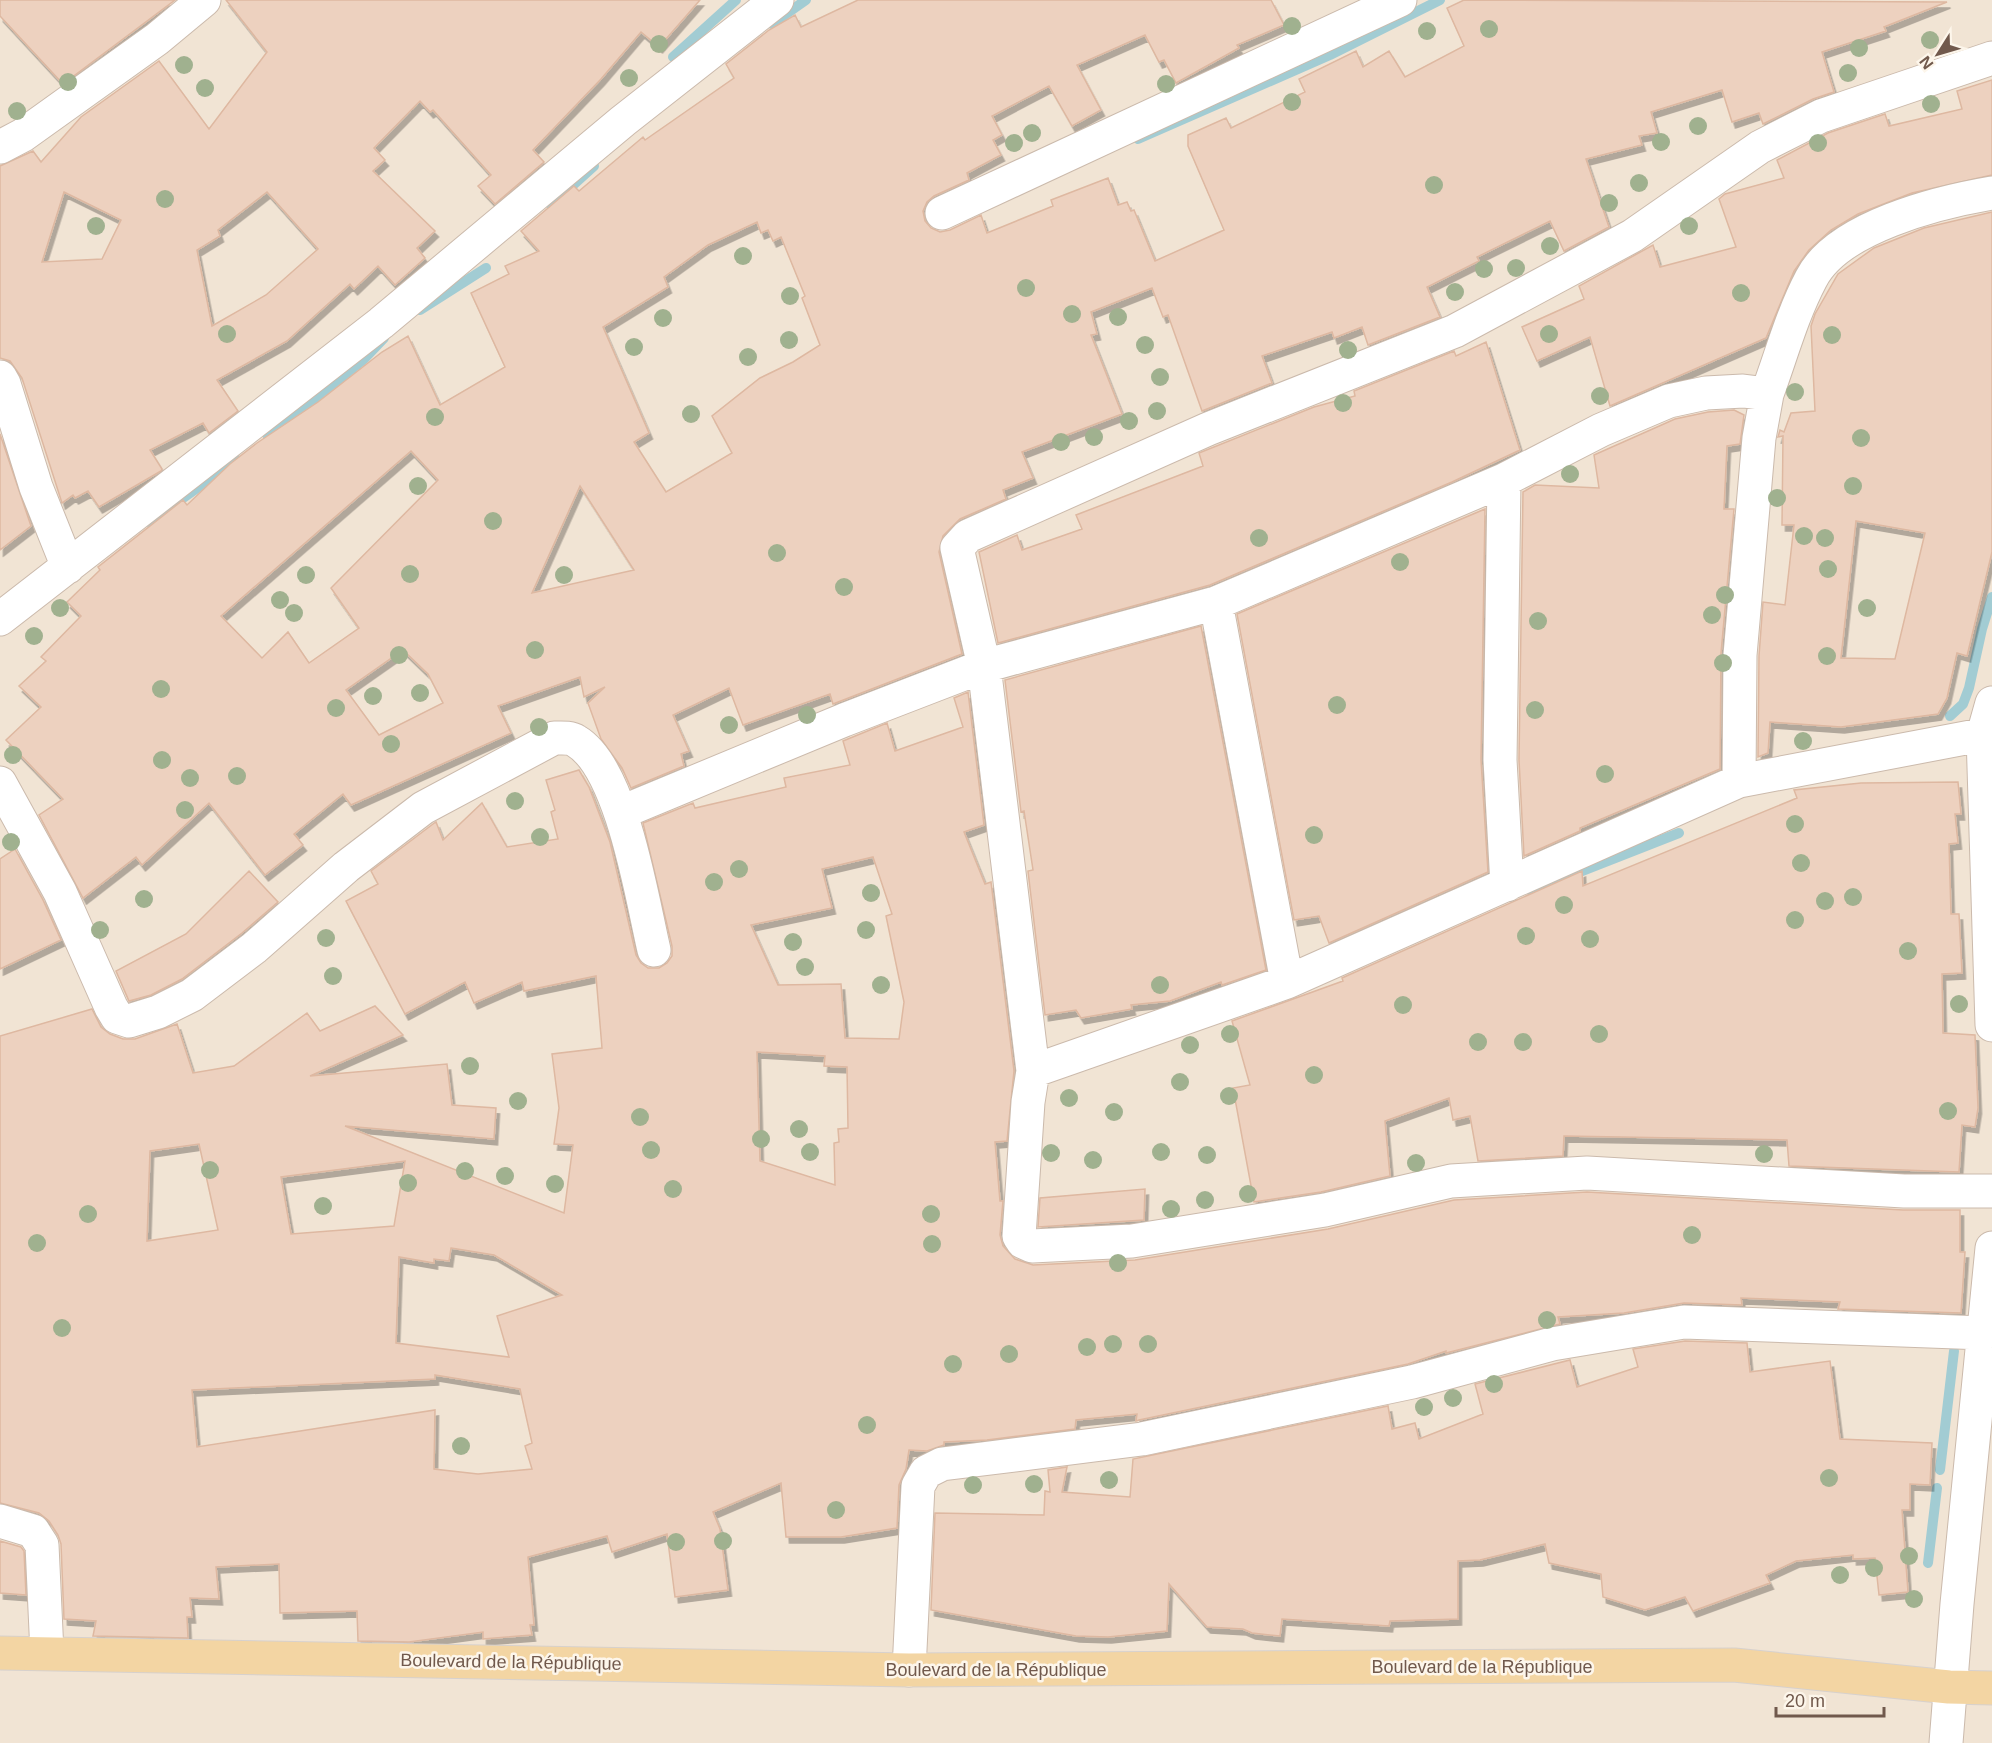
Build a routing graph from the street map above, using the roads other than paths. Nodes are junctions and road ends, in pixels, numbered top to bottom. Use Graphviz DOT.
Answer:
graph roads {
  1 [pos="204,0"];
  2 [pos="777,0"];
  3 [pos="1400,0"];
  4 [pos="1992,57"];
  5 [pos="0,147"];
  6 [pos="1992,193"];
  7 [pos="942,213"];
  8 [pos="0,377"];
  9 [pos="1767,394"];
  10 [pos="1504,480"];
  11 [pos="68,567"];
  12 [pos="1216,603"];
  13 [pos="0,619"];
  14 [pos="984,666"];
  15 [pos="1992,703"];
  16 [pos="1988,734"];
  17 [pos="1739,781"];
  18 [pos="0,783"];
  19 [pos="622,812"];
  20 [pos="1508,885"];
  21 [pos="654,950"];
  22 [pos="1287,982"];
  23 [pos="1992,1025"];
  24 [pos="1034,1071"];
  25 [pos="1992,1191"];
  26 [pos="1992,1248"];
  27 [pos="1984,1333"];
  28 [pos="0,1521"];
  29 [pos="0,1653"];
  30 [pos="47,1653"];
  31 [pos="909,1671"];
  32 [pos="1949,1687"];
  33 [pos="1992,1688"];
  34 [pos="1946,1743"];
  1 -- 5 [label="street"];
  2 -- 11 [label="street"];
  3 -- 7 [label="street"];
  4 -- 14 [label="street"];
  6 -- 9 [label="street"];
  8 -- 11 [label="street"];
  9 -- 10 [label="street"];
  9 -- 17 [label="street"];
  10 -- 12 [label="street"];
  10 -- 20 [label="street"];
  11 -- 13 [label="street"];
  12 -- 14 [label="street"];
  12 -- 22 [label="street"];
  14 -- 19 [label="street"];
  14 -- 24 [label="street"];
  15 -- 16 [label="street"];
  16 -- 17 [label="street"];
  16 -- 23 [label="street"];
  17 -- 20 [label="street"];
  18 -- 19 [label="street"];
  19 -- 21 [label="street"];
  20 -- 22 [label="street"];
  22 -- 24 [label="street"];
  24 -- 25 [label="street"];
  26 -- 27 [label="street"];
  27 -- 31 [label="street"];
  27 -- 32 [label="street"];
  28 -- 30 [label="street"];
  29 -- 30 [label="main road, Boulevard de la République"];
  30 -- 31 [label="main road, Boulevard de la République"];
  31 -- 32 [label="main road, Boulevard de la République"];
  32 -- 33 [label="main road, Boulevard de la République"];
  32 -- 34 [label="street"];
}
